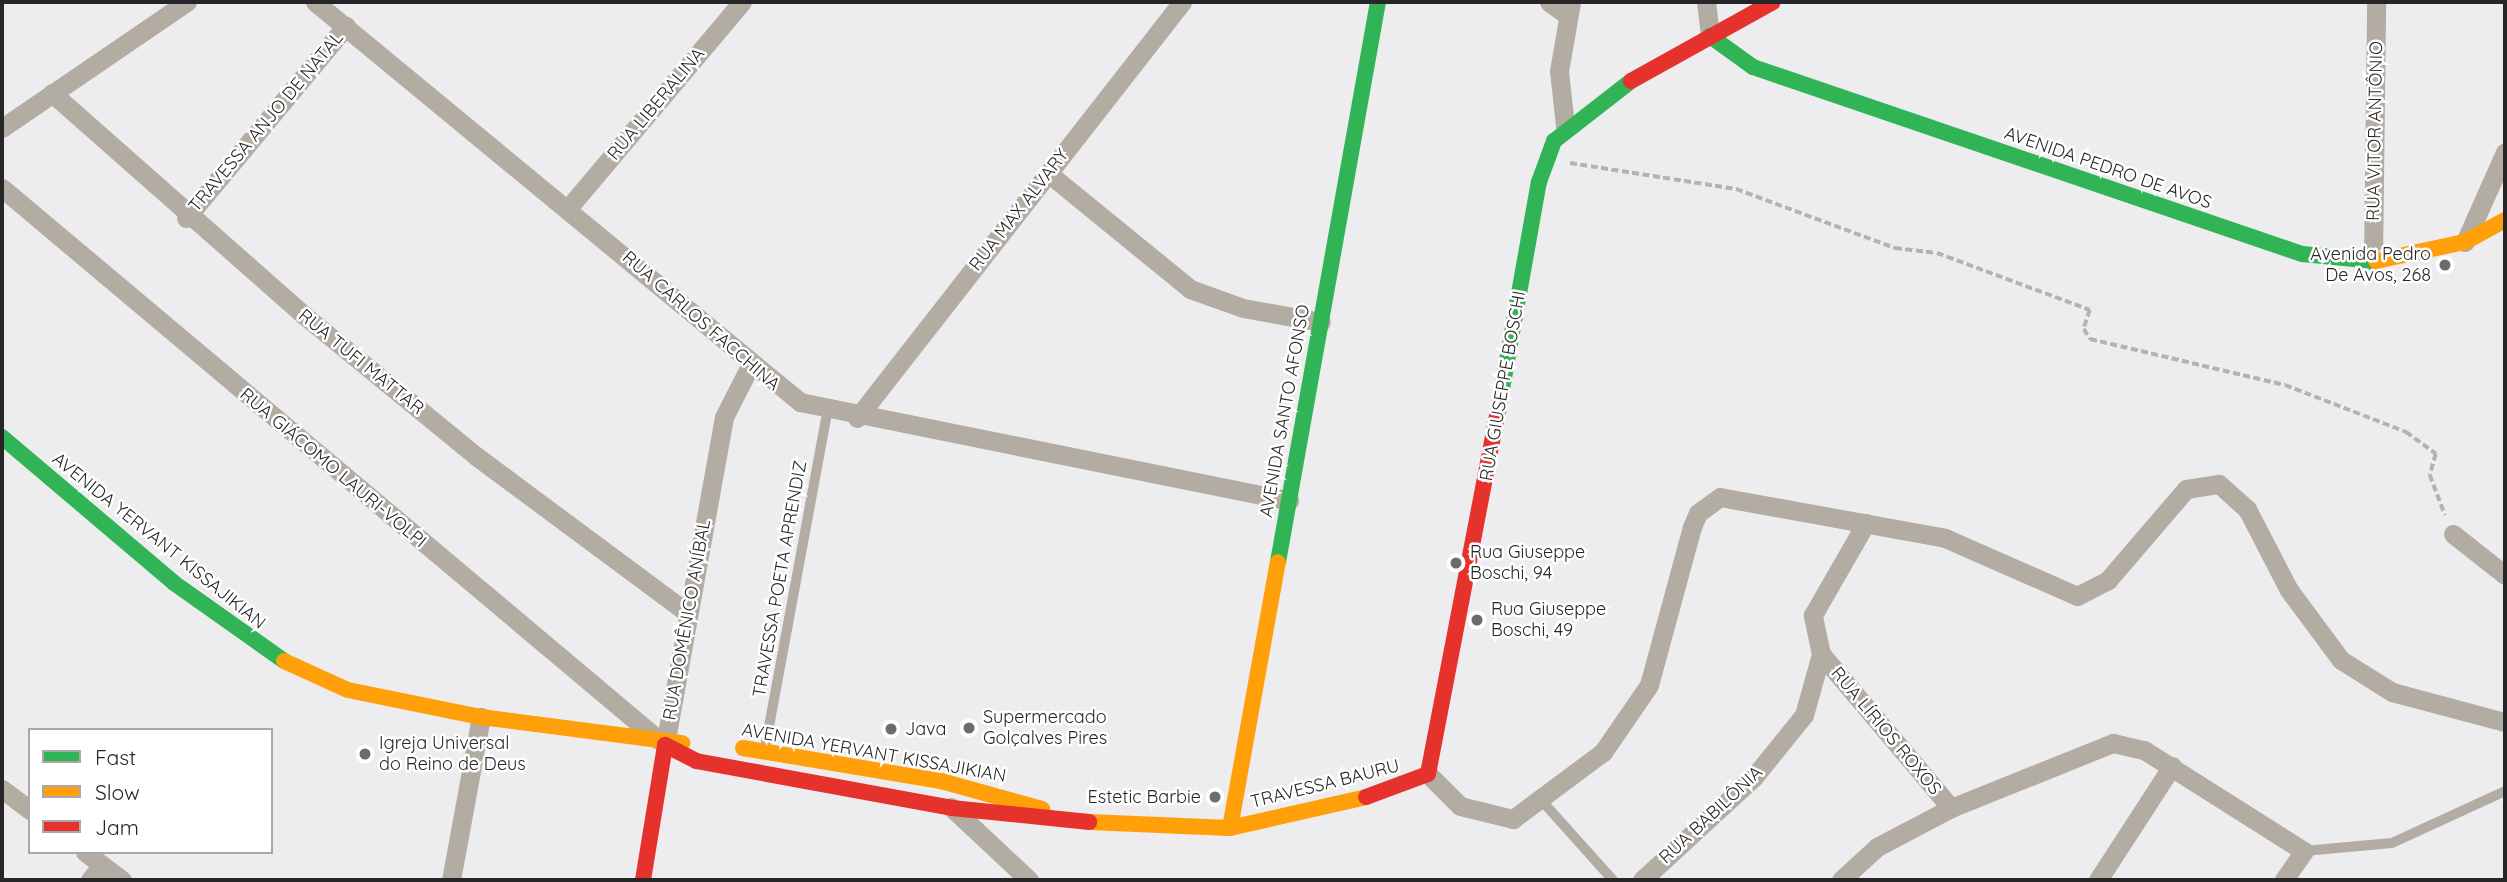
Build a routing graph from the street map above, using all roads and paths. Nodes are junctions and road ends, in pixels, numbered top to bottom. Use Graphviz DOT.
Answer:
graph roads {
  1 [pos="187,2"];
  2 [pos="314,2"];
  3 [pos="742,2"];
  4 [pos="1182,2"];
  5 [pos="1378,2"];
  6 [pos="1549,2"];
  7 [pos="1706,2"];
  8 [pos="1773,2"];
  9 [pos="2376,2"];
  10 [pos="1570,9"];
  11 [pos="346,26"];
  12 [pos="1710,36"];
  13 [pos="52,93"];
  14 [pos="1565,125"];
  15 [pos="2,128"];
  16 [pos="2505,152"];
  17 [pos="1547,159"];
  18 [pos="1048,173"];
  19 [pos="2,188"];
  20 [pos="570,206"];
  21 [pos="186,218"];
  22 [pos="2505,220"];
  23 [pos="2465,242"];
  24 [pos="2373,261"];
  25 [pos="1321,322"];
  26 [pos="750,366"];
  27 [pos="827,412"];
  28 [pos="858,418"];
  29 [pos="2,437"];
  30 [pos="1289,501"];
  31 [pos="1866,523"];
  32 [pos="2453,534"];
  33 [pos="2505,575"];
  34 [pos="685,612"];
  35 [pos="1821,654"];
  36 [pos="481,717"];
  37 [pos="2505,722"];
  38 [pos="697,742"];
  39 [pos="665,745"];
  40 [pos="724,746"];
  41 [pos="764,751"];
  42 [pos="2172,766"];
  43 [pos="1427,774"];
  44 [pos="941,781"];
  45 [pos="2,789"];
  46 [pos="2505,791"];
  47 [pos="1542,801"];
  48 [pos="28,808"];
  49 [pos="952,808"];
  50 [pos="1951,808"];
  51 [pos="1073,820"];
  52 [pos="1230,828"];
  53 [pos="2304,851"];
  54 [pos="86,854"];
  55 [pos="96,873"];
  56 [pos="122,880"];
  57 [pos="451,880"];
  58 [pos="643,880"];
  59 [pos="1029,880"];
  60 [pos="1613,880"];
  61 [pos="1642,880"];
  62 [pos="1841,880"];
  63 [pos="2098,880"];
  64 [pos="2284,880"];
  1 -- 13 [label="street"];
  2 -- 11 [label="street, RUA CARLOS FACCHINA"];
  3 -- 20 [label="street, RUA LIBERALINA"];
  4 -- 18 [label="street, RUA MAX ALVARY"];
  5 -- 25 [label="main road, AVENIDA SANTO AFONSO"];
  6 -- 10 [label="street"];
  7 -- 12 [label="street"];
  8 -- 12 [label="main road"];
  9 -- 24 [label="street, RUA VITOR ANTÔNIO"];
  10 -- 14 [label="street"];
  11 -- 20 [label="street, RUA CARLOS FACCHINA"];
  11 -- 21 [label="street, TRAVESSA ANJO DE NATAL"];
  12 -- 14 [label="main road"];
  12 -- 24 [label="main road, AVENIDA PEDRO DE AVOS"];
  13 -- 15 [label="street"];
  13 -- 21 [label="street, RUA TUFI MATTAR"];
  14 -- 17 [label="main road, RUA GIUSEPPE BOSCHI"];
  16 -- 23 [label="street"];
  17 -- 32 [label="path"];
  17 -- 43 [label="main road, RUA GIUSEPPE BOSCHI"];
  18 -- 25 [label="street"];
  18 -- 28 [label="street, RUA MAX ALVARY"];
  19 -- 39 [label="street, RUA GIÁCOMO LAURI-VOLPI"];
  20 -- 26 [label="street, RUA CARLOS FACCHINA"];
  21 -- 34 [label="street, RUA TUFI MATTAR"];
  22 -- 23 [label="main road, AVENIDA PEDRO DE AVOS"];
  23 -- 24 [label="main road, AVENIDA PEDRO DE AVOS"];
  25 -- 30 [label="main road, AVENIDA SANTO AFONSO"];
  26 -- 27 [label="street, RUA CARLOS FACCHINA"];
  26 -- 34 [label="street, RUA DOMÊNICO ANÍBAL"];
  27 -- 28 [label="street, RUA CARLOS FACCHINA"];
  27 -- 41 [label="lane, TRAVESSA POETA APRENDIZ"];
  28 -- 30 [label="street, RUA CARLOS FACCHINA"];
  29 -- 36 [label="main road, AVENIDA YERVANT KISSAJIKIAN"];
  30 -- 52 [label="main road, AVENIDA SANTO AFONSO"];
  31 -- 35 [label="street, RUA BABILÔNIA"];
  31 -- 37 [label="street"];
  31 -- 47 [label="street"];
  32 -- 33 [label="street"];
  34 -- 39 [label="street, RUA DOMÊNICO ANÍBAL"];
  35 -- 50 [label="street, RUA LÍRIOS ROXOS"];
  35 -- 61 [label="street, RUA BABILÔNIA"];
  36 -- 39 [label="main road, AVENIDA YERVANT KISSAJIKIAN"];
  36 -- 57 [label="street"];
  38 -- 39 [label="main road, AVENIDA YERVANT KISSAJIKIAN"];
  39 -- 49 [label="main road, AVENIDA YERVANT KISSAJIKIAN"];
  39 -- 58 [label="main road, RUA DOMÊNICO ANÍBAL"];
  40 -- 41 [label="main road, AVENIDA YERVANT KISSAJIKIAN"];
  41 -- 44 [label="main road, AVENIDA YERVANT KISSAJIKIAN"];
  42 -- 50 [label="street"];
  42 -- 53 [label="street"];
  42 -- 63 [label="street"];
  43 -- 47 [label="street"];
  43 -- 52 [label="main road, TRAVESSA BAURU"];
  44 -- 49 [label="street"];
  44 -- 51 [label="main road, AVENIDA YERVANT KISSAJIKIAN"];
  45 -- 48 [label="street"];
  46 -- 53 [label="lane"];
  47 -- 60 [label="lane"];
  49 -- 51 [label="main road, AVENIDA YERVANT KISSAJIKIAN"];
  49 -- 59 [label="street"];
  50 -- 62 [label="street"];
  51 -- 52 [label="main road, AVENIDA YERVANT KISSAJIKIAN"];
  53 -- 64 [label="street"];
  54 -- 55 [label="street"];
  55 -- 56 [label="street"];
}
